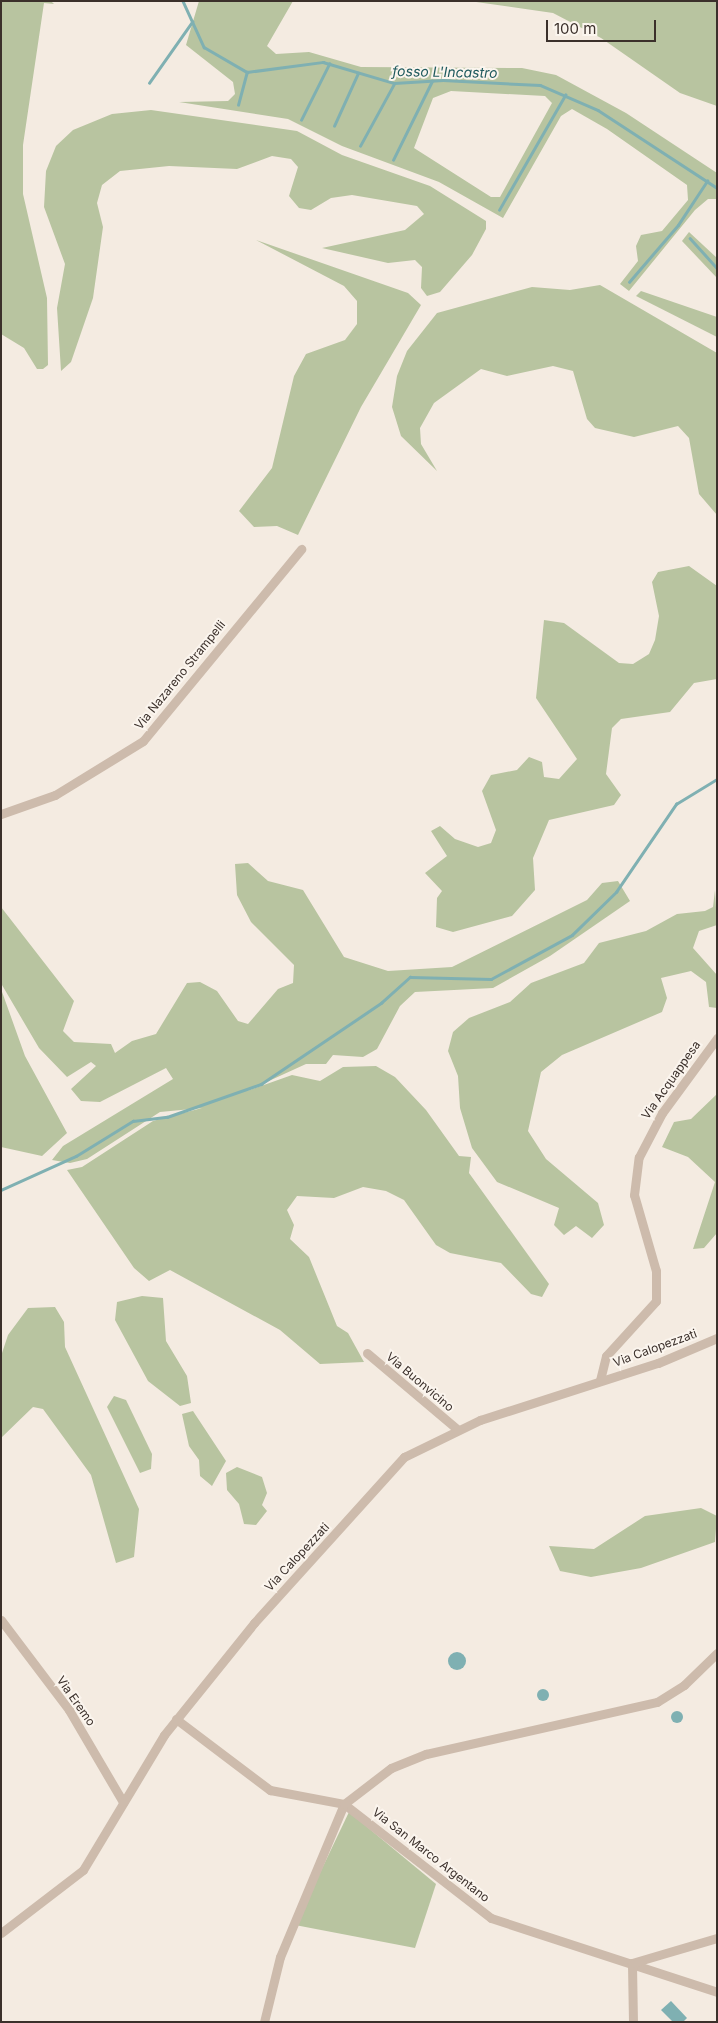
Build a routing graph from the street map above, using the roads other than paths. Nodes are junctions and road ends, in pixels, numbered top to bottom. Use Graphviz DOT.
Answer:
graph roads {
  1 [pos="301,549"];
  2 [pos="1,814"];
  3 [pos="717,1038"];
  4 [pos="717,1338"];
  5 [pos="367,1353"];
  6 [pos="600,1380"];
  7 [pos="457,1429"];
  8 [pos="1,1620"];
  9 [pos="717,1653"];
  10 [pos="176,1719"];
  11 [pos="123,1802"];
  12 [pos="344,1804"];
  13 [pos="1,1933"];
  14 [pos="717,1938"];
  15 [pos="632,1963"];
  16 [pos="717,1992"];
  17 [pos="264,2022"];
  18 [pos="634,2022"];
  1 -- 2 [label="street, Via Nazareno Strampelli"];
  3 -- 6 [label="street, Via Acquappesa"];
  4 -- 6 [label="street, Via Calopezzati"];
  5 -- 7 [label="street, Via Buonvicino"];
  6 -- 7 [label="street, Via Calopezzati"];
  7 -- 10 [label="street, Via Calopezzati"];
  8 -- 11 [label="street, Via Eremo"];
  9 -- 12 [label="street"];
  10 -- 11 [label="street, Via Calopezzati"];
  10 -- 12 [label="street, Via San Marco Argentano"];
  11 -- 13 [label="street, Via Calopezzati"];
  12 -- 15 [label="street, Via San Marco Argentano"];
  12 -- 17 [label="street"];
  14 -- 15 [label="street"];
  15 -- 16 [label="street, Via San Marco Argentano"];
  15 -- 18 [label="street"];
}
